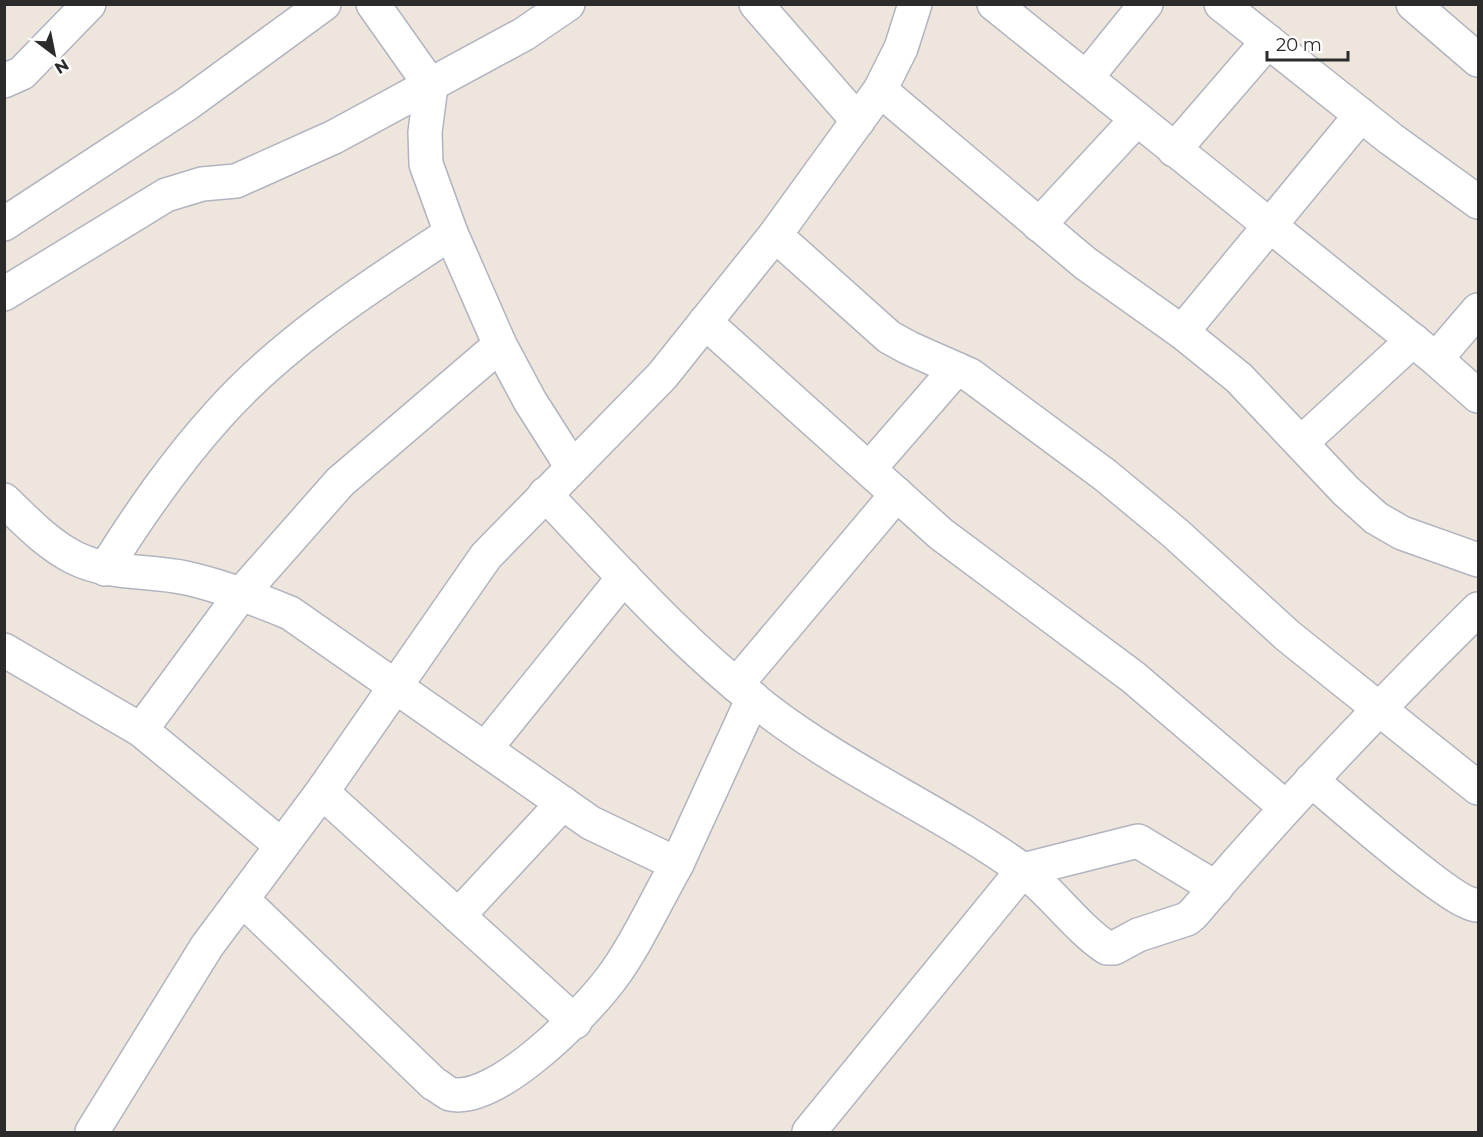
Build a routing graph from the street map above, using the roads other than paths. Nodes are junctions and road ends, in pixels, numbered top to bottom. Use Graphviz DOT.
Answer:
graph roads {
  1 [pos="89,4"];
  2 [pos="324,4"];
  3 [pos="373,4"];
  4 [pos="568,4"];
  5 [pos="756,4"];
  6 [pos="915,4"];
  7 [pos="994,4"];
  8 [pos="1146,4"];
  9 [pos="1221,4"];
  10 [pos="1413,4"];
  11 [pos="1268,41"];
  12 [pos="1479,60"];
  13 [pos="1087,77"];
  14 [pos="4,81"];
  15 [pos="431,86"];
  16 [pos="880,90"];
  17 [pos="1361,115"];
  18 [pos="1137,119"];
  19 [pos="858,121"];
  20 [pos="1174,150"];
  21 [pos="1479,202"];
  22 [pos="4,224"];
  23 [pos="1039,225"];
  24 [pos="1269,226"];
  25 [pos="451,233"];
  26 [pos="775,235"];
  27 [pos="4,294"];
  28 [pos="1479,310"];
  29 [pos="705,322"];
  30 [pos="1182,332"];
  31 [pos="500,345"];
  32 [pos="1424,349"];
  33 [pos="956,369"];
  34 [pos="1479,396"];
  35 [pos="1301,443"];
  36 [pos="572,467"];
  37 [pos="869,469"];
  38 [pos="545,494"];
  39 [pos="897,494"];
  40 [pos="4,500"];
  41 [pos="1479,560"];
  42 [pos="105,568"];
  43 [pos="624,577"];
  44 [pos="242,593"];
  45 [pos="1479,609"];
  46 [pos="4,650"];
  47 [pos="395,687"];
  48 [pos="744,691"];
  49 [pos="1377,708"];
  50 [pos="141,729"];
  51 [pos="485,749"];
  52 [pos="1311,780"];
  53 [pos="1479,788"];
  54 [pos="322,792"];
  55 [pos="563,803"];
  56 [pos="1284,806"];
  57 [pos="281,844"];
  58 [pos="677,864"];
  59 [pos="1023,870"];
  60 [pos="1216,888"];
  61 [pos="242,899"];
  62 [pos="1479,905"];
  63 [pos="458,916"];
  64 [pos="575,1022"];
  65 [pos="92,1132"];
  66 [pos="809,1132"];
  1 -- 14 [label="street"];
  2 -- 22 [label="street"];
  3 -- 15 [label="street"];
  4 -- 15 [label="street"];
  5 -- 19 [label="street"];
  6 -- 16 [label="street"];
  7 -- 13 [label="street"];
  8 -- 13 [label="street"];
  9 -- 11 [label="street"];
  10 -- 12 [label="street"];
  11 -- 17 [label="street"];
  11 -- 20 [label="street"];
  13 -- 18 [label="street"];
  15 -- 25 [label="street"];
  15 -- 27 [label="street"];
  16 -- 19 [label="street"];
  16 -- 23 [label="street"];
  17 -- 21 [label="street"];
  17 -- 24 [label="street"];
  18 -- 20 [label="street"];
  18 -- 23 [label="street"];
  19 -- 26 [label="street"];
  20 -- 24 [label="street"];
  23 -- 30 [label="street"];
  24 -- 30 [label="street"];
  24 -- 32 [label="street"];
  25 -- 31 [label="street"];
  25 -- 42 [label="street"];
  26 -- 29 [label="street"];
  26 -- 33 [label="street"];
  28 -- 32 [label="street"];
  29 -- 36 [label="street"];
  29 -- 37 [label="street"];
  30 -- 35 [label="street"];
  31 -- 36 [label="street"];
  31 -- 44 [label="street"];
  32 -- 34 [label="street"];
  32 -- 35 [label="street"];
  33 -- 37 [label="street"];
  33 -- 49 [label="street"];
  35 -- 41 [label="street"];
  36 -- 38 [label="street"];
  37 -- 39 [label="street"];
  38 -- 43 [label="street"];
  38 -- 47 [label="street"];
  39 -- 48 [label="street"];
  39 -- 56 [label="street"];
  40 -- 42 [label="street"];
  42 -- 44 [label="street"];
  43 -- 48 [label="street"];
  43 -- 51 [label="street"];
  44 -- 47 [label="street"];
  44 -- 50 [label="street"];
  45 -- 49 [label="street"];
  46 -- 50 [label="street"];
  47 -- 51 [label="street"];
  47 -- 54 [label="street"];
  48 -- 58 [label="street"];
  48 -- 59 [label="street"];
  49 -- 52 [label="street"];
  49 -- 53 [label="street"];
  50 -- 57 [label="street"];
  51 -- 55 [label="street"];
  52 -- 56 [label="street"];
  52 -- 62 [label="street"];
  54 -- 57 [label="street"];
  54 -- 63 [label="street"];
  55 -- 58 [label="street"];
  55 -- 63 [label="street"];
  56 -- 60 [label="street"];
  57 -- 61 [label="street"];
  58 -- 64 [label="street"];
  59 -- 60 [label="street"];
  59 -- 60 [label="street"];
  59 -- 66 [label="street"];
  61 -- 64 [label="street"];
  61 -- 65 [label="street"];
  63 -- 64 [label="street"];
}
